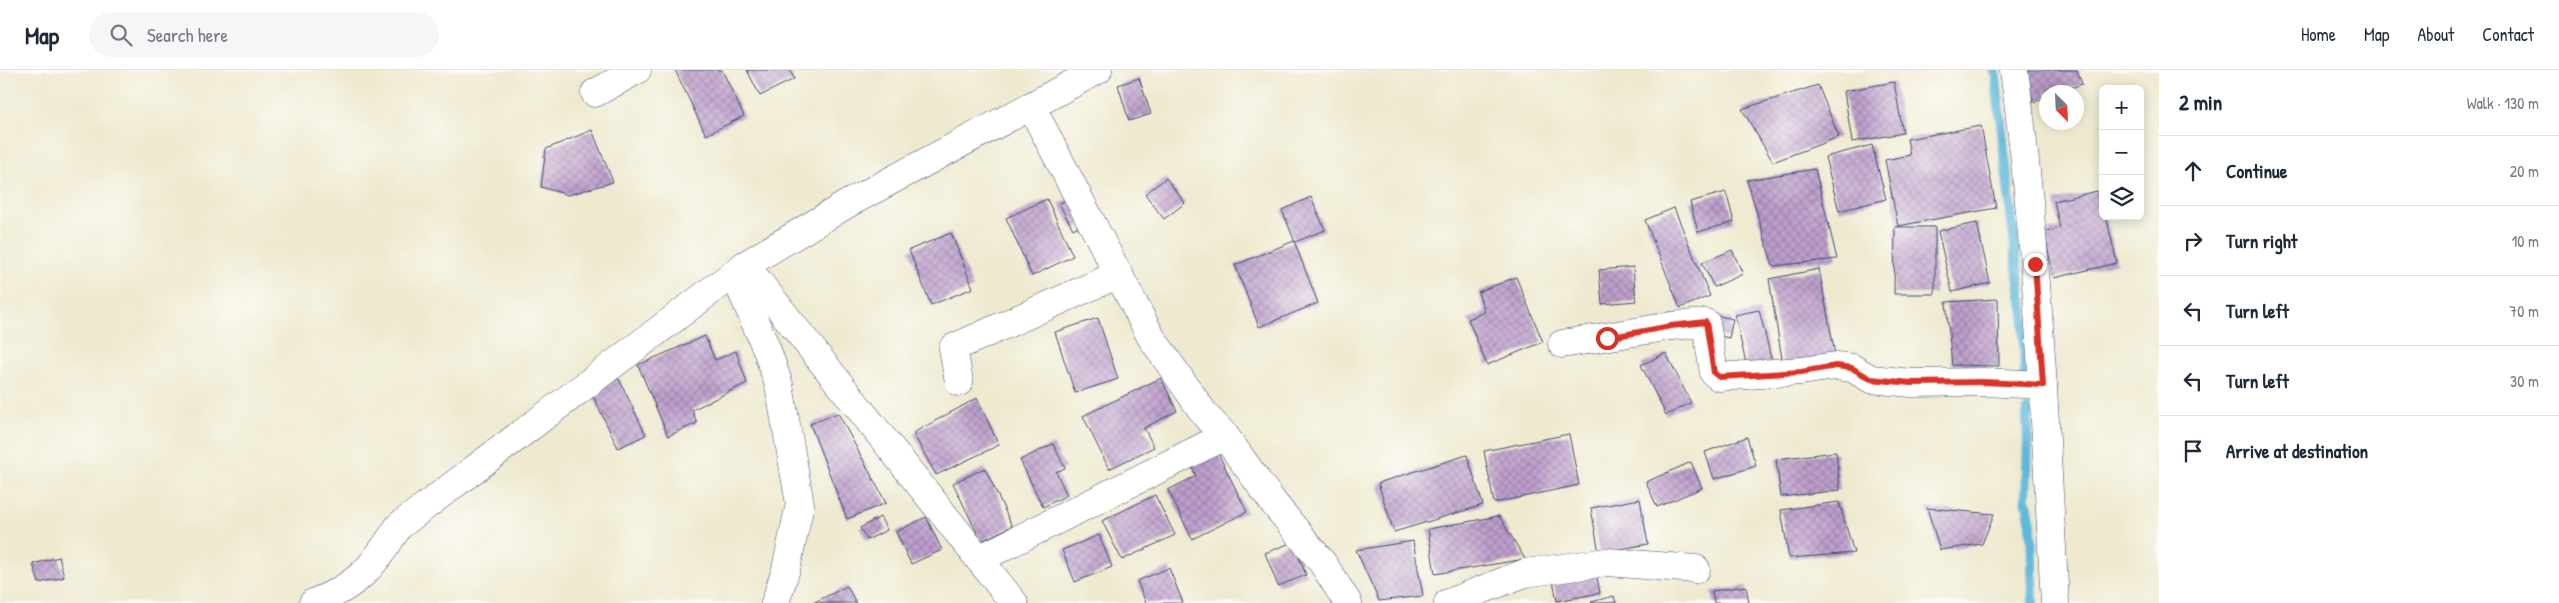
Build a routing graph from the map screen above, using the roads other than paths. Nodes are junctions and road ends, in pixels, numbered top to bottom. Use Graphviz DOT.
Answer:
graph roads {
  1 [pos="637,70"];
  2 [pos="1098,70"];
  3 [pos="2014,70"];
  4 [pos="595,93"];
  5 [pos="1031,106"];
  6 [pos="745,265"];
  7 [pos="1119,274"];
  8 [pos="1562,344"];
  9 [pos="959,382"];
  10 [pos="2043,385"];
  11 [pos="1225,436"];
  12 [pos="978,559"];
  13 [pos="1696,569"];
  14 [pos="313,603"];
  15 [pos="775,603"];
  16 [pos="1014,603"];
  17 [pos="1348,603"];
  18 [pos="1448,603"];
  19 [pos="2055,603"];
  1 -- 4 [label="street"];
  2 -- 5 [label="street"];
  3 -- 10 [label="street"];
  5 -- 6 [label="street"];
  5 -- 7 [label="street"];
  6 -- 12 [label="street"];
  6 -- 14 [label="street"];
  6 -- 15 [label="street"];
  7 -- 9 [label="street"];
  7 -- 11 [label="street"];
  8 -- 10 [label="street"];
  10 -- 19 [label="street"];
  11 -- 12 [label="street"];
  11 -- 17 [label="street"];
  12 -- 16 [label="street"];
  13 -- 18 [label="street"];
}
